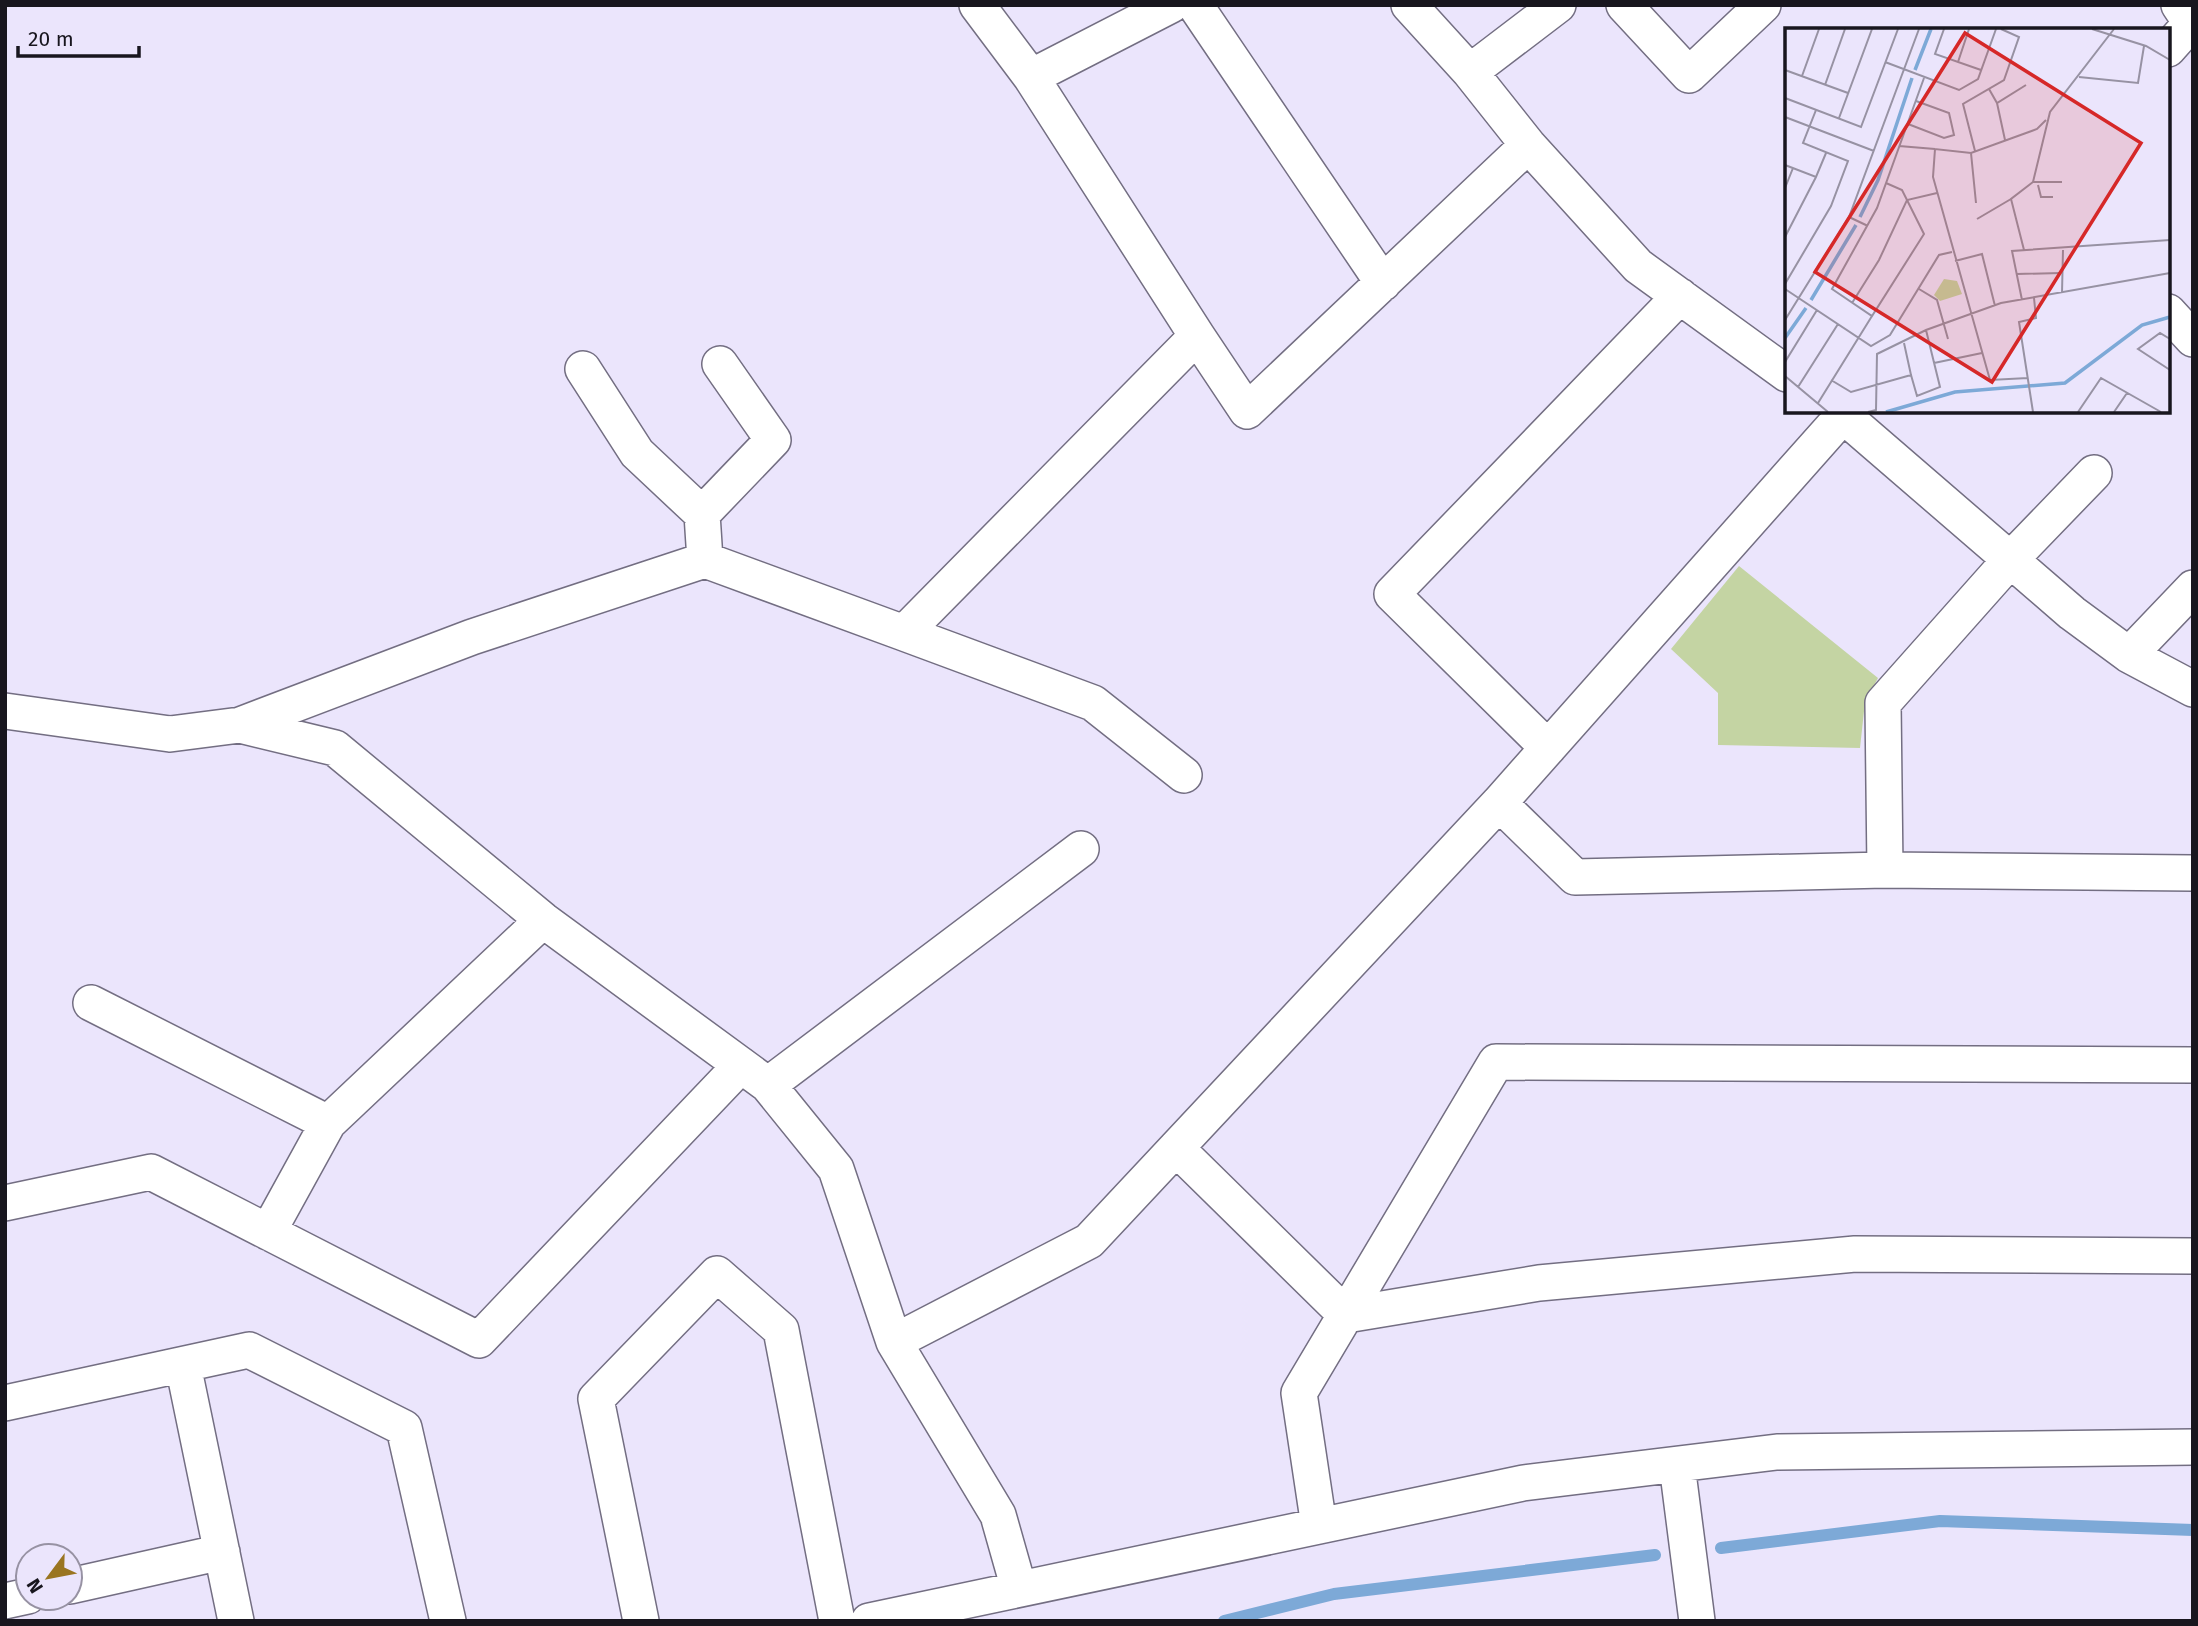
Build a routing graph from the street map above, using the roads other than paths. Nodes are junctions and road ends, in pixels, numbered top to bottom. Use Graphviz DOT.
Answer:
graph roads {
  1 [pos="977,5"];
  2 [pos="1171,5"];
  3 [pos="1195,5"];
  4 [pos="1409,5"];
  5 [pos="1558,5"];
  6 [pos="1624,5"];
  7 [pos="1763,5"];
  8 [pos="2179,5"];
  9 [pos="2170,47"];
  10 [pos="1470,72"];
  11 [pos="1031,77"];
  12 [pos="1528,145"];
  13 [pos="1382,283"];
  14 [pos="1680,296"];
  15 [pos="2170,315"];
  16 [pos="1197,336"];
  17 [pos="2193,339"];
  18 [pos="720,364"];
  19 [pos="583,369"];
  20 [pos="1785,373"];
  21 [pos="1843,413"];
  22 [pos="2094,472"];
  23 [pos="702,514"];
  24 [pos="2011,559"];
  25 [pos="705,560"];
  26 [pos="2193,588"];
  27 [pos="904,633"];
  28 [pos="2129,654"];
  29 [pos="2193,689"];
  30 [pos="5,711"];
  31 [pos="240,725"];
  32 [pos="1548,748"];
  33 [pos="1184,775"];
  34 [pos="1499,803"];
  35 [pos="1081,849"];
  36 [pos="1885,870"];
  37 [pos="2193,873"];
  38 [pos="542,920"];
  39 [pos="91,1003"];
  40 [pos="2193,1065"];
  41 [pos="754,1075"];
  42 [pos="328,1123"];
  43 [pos="1176,1148"];
  44 [pos="5,1203"];
  45 [pos="268,1232"];
  46 [pos="2193,1256"];
  47 [pos="1346,1315"];
  48 [pos="894,1342"];
  49 [pos="183,1365"];
  50 [pos="5,1402"];
  51 [pos="2193,1447"];
  52 [pos="1677,1465"];
  53 [pos="1319,1526"];
  54 [pos="222,1552"];
  55 [pos="84,1583"];
  56 [pos="1019,1590"];
  57 [pos="236,1621"];
  58 [pos="448,1621"];
  59 [pos="641,1621"];
  60 [pos="837,1621"];
  61 [pos="869,1621"];
  62 [pos="1697,1621"];
  1 -- 11 [label="street"];
  2 -- 11 [label="street"];
  3 -- 13 [label="street"];
  4 -- 10 [label="street"];
  5 -- 10 [label="street"];
  6 -- 7 [label="street"];
  8 -- 9 [label="street"];
  10 -- 12 [label="street"];
  11 -- 16 [label="street"];
  12 -- 13 [label="street"];
  12 -- 14 [label="street"];
  13 -- 16 [label="street"];
  14 -- 20 [label="street"];
  14 -- 32 [label="street"];
  15 -- 17 [label="street"];
  16 -- 27 [label="street"];
  18 -- 23 [label="street"];
  19 -- 23 [label="street"];
  21 -- 24 [label="street"];
  21 -- 32 [label="street"];
  22 -- 24 [label="street"];
  23 -- 25 [label="street"];
  24 -- 28 [label="street"];
  24 -- 36 [label="street"];
  25 -- 27 [label="street"];
  25 -- 31 [label="street"];
  26 -- 28 [label="street"];
  27 -- 33 [label="street"];
  28 -- 29 [label="street"];
  30 -- 31 [label="street"];
  31 -- 38 [label="street"];
  32 -- 34 [label="street"];
  34 -- 36 [label="street"];
  34 -- 43 [label="street"];
  35 -- 41 [label="street"];
  36 -- 37 [label="street"];
  38 -- 41 [label="street"];
  38 -- 42 [label="street"];
  39 -- 42 [label="street"];
  40 -- 47 [label="street"];
  41 -- 45 [label="street"];
  41 -- 48 [label="street"];
  42 -- 45 [label="street"];
  43 -- 47 [label="street"];
  43 -- 48 [label="street"];
  44 -- 45 [label="street"];
  46 -- 47 [label="street"];
  47 -- 53 [label="street"];
  48 -- 56 [label="street"];
  49 -- 50 [label="street"];
  49 -- 54 [label="street"];
  49 -- 58 [label="street"];
  51 -- 52 [label="street"];
  52 -- 53 [label="street"];
  52 -- 62 [label="street"];
  53 -- 56 [label="street"];
  54 -- 55 [label="street"];
  54 -- 57 [label="street"];
  56 -- 61 [label="street"];
  59 -- 60 [label="street"];
}
